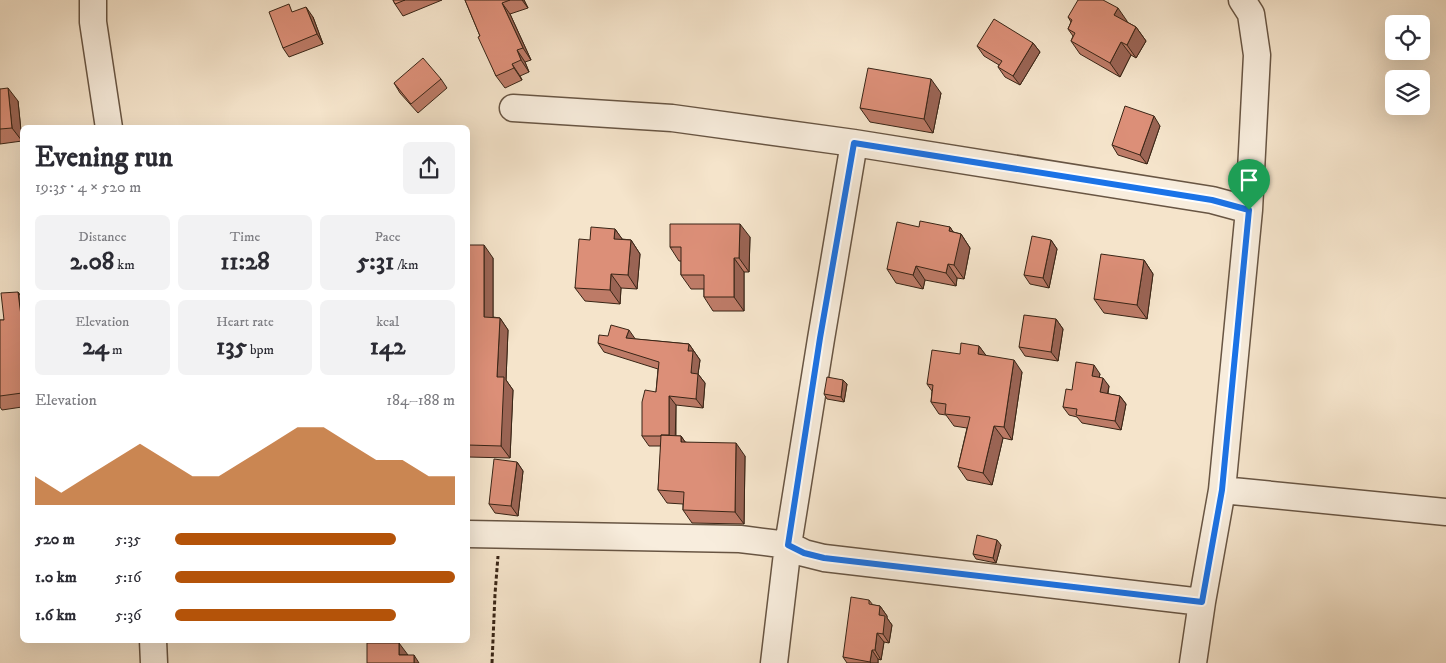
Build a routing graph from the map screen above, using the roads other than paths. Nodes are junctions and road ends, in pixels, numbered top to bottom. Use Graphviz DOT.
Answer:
graph roads {
  1 [pos="93,0"];
  2 [pos="1242,0"];
  3 [pos="513,108"];
  4 [pos="108,125"];
  5 [pos="854,143"];
  6 [pos="1249,210"];
  7 [pos="1222,490"];
  8 [pos="1446,512"];
  9 [pos="470,534"];
  10 [pos="788,545"];
  11 [pos="1202,602"];
  12 [pos="153,643"];
  13 [pos="154,663"];
  14 [pos="774,663"];
  15 [pos="1193,663"];
  1 -- 4 [label="street"];
  2 -- 6 [label="street"];
  3 -- 5 [label="street"];
  5 -- 6 [label="street"];
  5 -- 10 [label="street"];
  6 -- 7 [label="street"];
  7 -- 8 [label="street"];
  7 -- 11 [label="street"];
  9 -- 10 [label="street"];
  10 -- 11 [label="street"];
  10 -- 14 [label="street"];
  11 -- 15 [label="street"];
  12 -- 13 [label="street"];
}
